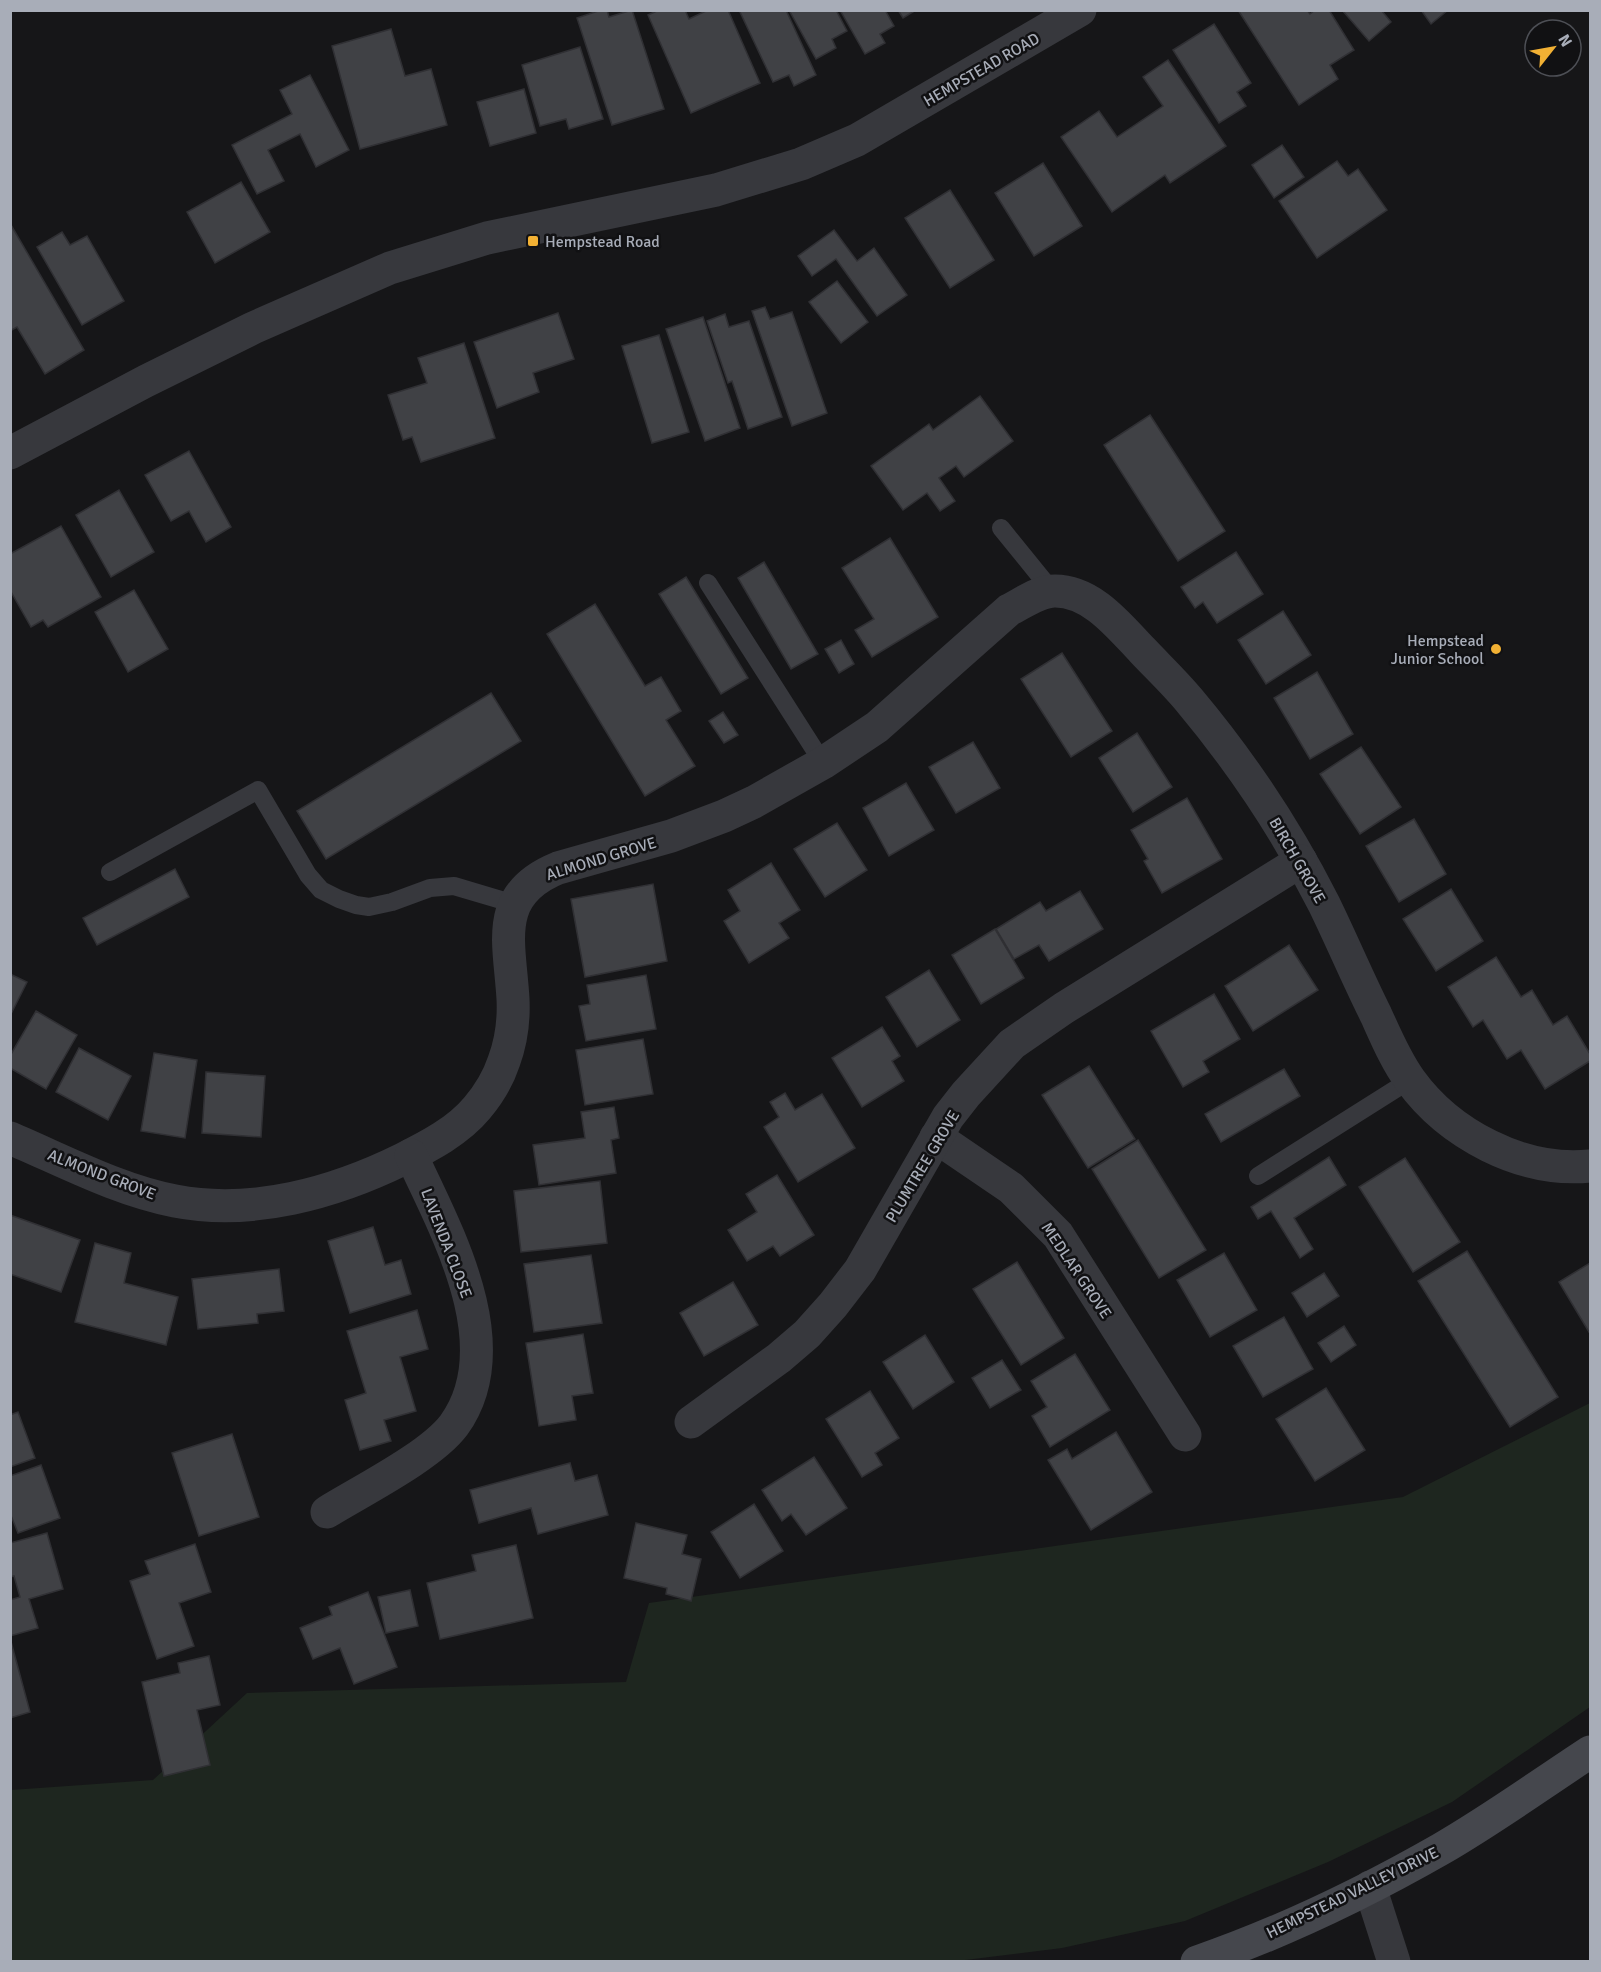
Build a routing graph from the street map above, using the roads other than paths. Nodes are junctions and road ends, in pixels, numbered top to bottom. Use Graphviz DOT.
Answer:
graph roads {
  1 [pos="1080,10"];
  2 [pos="10,453"];
  3 [pos="1001,528"];
  4 [pos="708,583"];
  5 [pos="1052,591"];
  6 [pos="823,763"];
  7 [pos="1301,861"];
  8 [pos="110,872"];
  9 [pos="515,904"];
  10 [pos="1410,1080"];
  11 [pos="936,1137"];
  12 [pos="10,1138"];
  13 [pos="411,1155"];
  14 [pos="1590,1166"];
  15 [pos="1258,1176"];
  16 [pos="691,1422"];
  17 [pos="1185,1435"];
  18 [pos="327,1512"];
  19 [pos="1590,1752"];
  20 [pos="1370,1887"];
  21 [pos="1197,1962"];
  22 [pos="1394,1962"];
  1 -- 2 [label="street, HEMPSTEAD ROAD"];
  3 -- 5 [label="lane"];
  4 -- 6 [label="lane"];
  5 -- 6 [label="street, ALMOND GROVE"];
  5 -- 7 [label="street, BIRCH GROVE"];
  6 -- 9 [label="street, ALMOND GROVE"];
  7 -- 10 [label="street, BIRCH GROVE"];
  7 -- 11 [label="street, PLUMTREE GROVE"];
  8 -- 9 [label="lane"];
  9 -- 13 [label="street, ALMOND GROVE"];
  10 -- 14 [label="street, BIRCH GROVE"];
  10 -- 15 [label="lane"];
  11 -- 16 [label="street, PLUMTREE GROVE"];
  11 -- 17 [label="street, MEDLAR GROVE"];
  12 -- 13 [label="street, ALMOND GROVE"];
  13 -- 18 [label="street, LAVENDA CLOSE"];
  19 -- 20 [label="street, HEMPSTEAD VALLEY DRIVE"];
  20 -- 21 [label="street, HEMPSTEAD VALLEY DRIVE"];
  20 -- 22 [label="street"];
}
